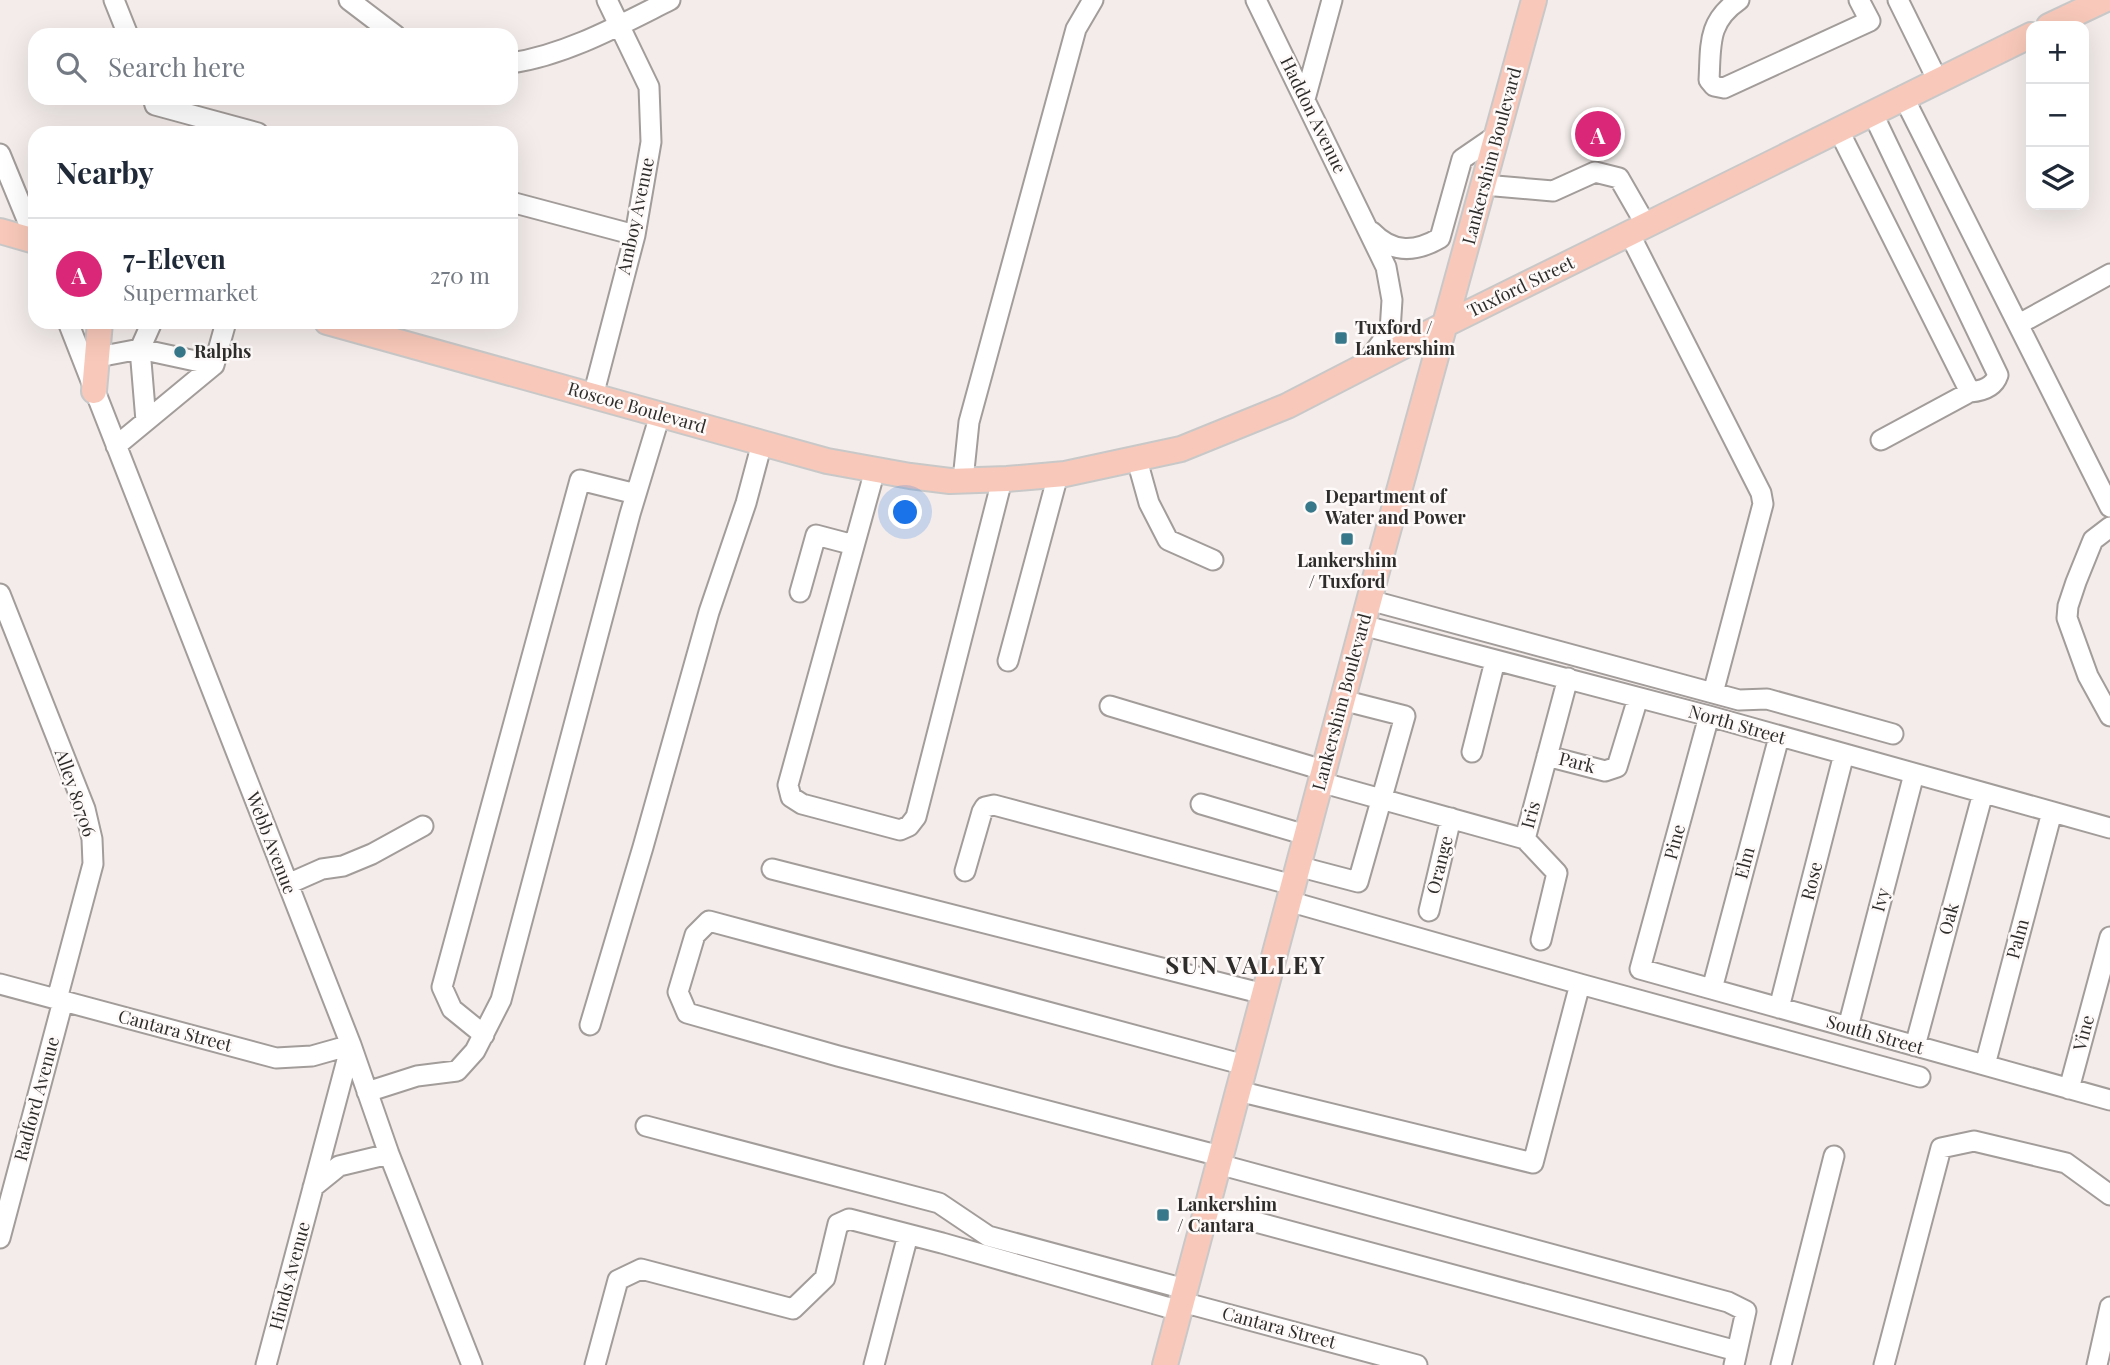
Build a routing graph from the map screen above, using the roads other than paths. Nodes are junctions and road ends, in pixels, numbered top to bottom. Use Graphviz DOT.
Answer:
graph roads {
  1 [pos="114,0"];
  2 [pos="349,0"];
  3 [pos="607,0"];
  4 [pos="670,0"];
  5 [pos="1093,0"];
  6 [pos="1256,0"];
  7 [pos="1332,0"];
  8 [pos="1534,0"];
  9 [pos="1739,0"];
  10 [pos="1859,0"];
  11 [pos="1898,0"];
  12 [pos="2104,0"];
  13 [pos="2060,21"];
  14 [pos="619,26"];
  15 [pos="125,28"];
  16 [pos="385,28"];
  17 [pos="2026,36"];
  18 [pos="518,62"];
  19 [pos="1937,79"];
  20 [pos="1903,96"];
  21 [pos="1305,99"];
  22 [pos="155,105"];
  23 [pos="1872,112"];
  24 [pos="232,126"];
  25 [pos="1838,129"];
  26 [pos="1497,135"];
  27 [pos="0,154"];
  28 [pos="1484,185"];
  29 [pos="518,204"];
  30 [pos="28,223"];
  31 [pos="1369,229"];
  32 [pos="1637,229"];
  33 [pos="0,231"];
  34 [pos="635,235"];
  35 [pos="28,238"];
  36 [pos="2110,274"];
  37 [pos="1446,324"];
  38 [pos="2019,324"];
  39 [pos="71,329"];
  40 [pos="100,329"];
  41 [pos="149,329"];
  42 [pos="224,329"];
  43 [pos="352,329"];
  44 [pos="140,349"];
  45 [pos="98,357"];
  46 [pos="215,365"];
  47 [pos="1363,368"];
  48 [pos="94,391"];
  49 [pos="1970,392"];
  50 [pos="593,396"];
  51 [pos="660,415"];
  52 [pos="146,421"];
  53 [pos="1881,440"];
  54 [pos="762,443"];
  55 [pos="116,446"];
  56 [pos="1137,460"];
  57 [pos="875,470"];
  58 [pos="1058,475"];
  59 [pos="1002,480"];
  60 [pos="957,481"];
  61 [pos="636,494"];
  62 [pos="2110,507"];
  63 [pos="2110,527"];
  64 [pos="854,545"];
  65 [pos="1213,560"];
  66 [pos="800,592"];
  67 [pos="0,594"];
  68 [pos="1369,600"];
  69 [pos="1362,625"];
  70 [pos="1008,661"];
  71 [pos="1495,661"];
  72 [pos="1568,678"];
  73 [pos="1713,692"];
  74 [pos="1638,698"];
  75 [pos="1342,700"];
  76 [pos="1110,706"];
  77 [pos="1709,716"];
  78 [pos="2110,716"];
  79 [pos="1893,734"];
  80 [pos="1779,737"];
  81 [pos="1472,752"];
  82 [pos="1844,754"];
  83 [pos="1547,756"];
  84 [pos="1914,774"];
  85 [pos="1322,776"];
  86 [pos="1983,793"];
  87 [pos="1383,799"];
  88 [pos="1201,804"];
  89 [pos="2052,812"];
  90 [pos="1451,818"];
  91 [pos="423,826"];
  92 [pos="2110,828"];
  93 [pos="1306,835"];
  94 [pos="1525,839"];
  95 [pos="772,869"];
  96 [pos="965,871"];
  97 [pos="288,884"];
  98 [pos="1293,884"];
  99 [pos="1429,911"];
  100 [pos="2110,937"];
  101 [pos="1541,940"];
  102 [pos="1640,969"];
  103 [pos="0,984"];
  104 [pos="1580,984"];
  105 [pos="1712,989"];
  106 [pos="1264,994"];
  107 [pos="60,1000"];
  108 [pos="1779,1008"];
  109 [pos="590,1025"];
  110 [pos="1848,1027"];
  111 [pos="484,1035"];
  112 [pos="351,1045"];
  113 [pos="1915,1046"];
  114 [pos="1245,1065"];
  115 [pos="1985,1065"];
  116 [pos="1920,1077"];
  117 [pos="2069,1089"];
  118 [pos="1238,1091"];
  119 [pos="367,1092"];
  120 [pos="2110,1101"];
  121 [pos="646,1126"];
  122 [pos="390,1154"];
  123 [pos="1835,1156"];
  124 [pos="1219,1160"];
  125 [pos="313,1187"];
  126 [pos="2110,1195"];
  127 [pos="1207,1209"];
  128 [pos="908,1235"];
  129 [pos="0,1238"];
  130 [pos="1182,1301"];
  131 [pos="2110,1307"];
  132 [pos="1735,1358"];
  133 [pos="266,1365"];
  134 [pos="472,1365"];
  135 [pos="594,1365"];
  136 [pos="874,1365"];
  137 [pos="1165,1365"];
  138 [pos="1417,1365"];
  139 [pos="1781,1365"];
  140 [pos="1884,1365"];
  141 [pos="2096,1365"];
  1 -- 15 [label="street"];
  2 -- 16 [label="street"];
  3 -- 14 [label="street, Amboy Avenue"];
  4 -- 14 [label="street"];
  5 -- 60 [label="street"];
  6 -- 21 [label="street, Haddon Avenue"];
  7 -- 21 [label="street"];
  8 -- 26 [label="main road, Lankershim Boulevard"];
  9 -- 10 [label="street"];
  11 -- 19 [label="street"];
  12 -- 13 [label="main road"];
  14 -- 18 [label="street"];
  14 -- 34 [label="street, Amboy Avenue"];
  17 -- 19 [label="main road, Tuxford Street"];
  19 -- 20 [label="main road, Tuxford Street"];
  20 -- 23 [label="main road, Tuxford Street"];
  20 -- 38 [label="street"];
  21 -- 31 [label="street, Haddon Avenue"];
  22 -- 24 [label="street"];
  23 -- 25 [label="main road, Tuxford Street"];
  23 -- 49 [label="street"];
  25 -- 32 [label="main road, Tuxford Street"];
  25 -- 49 [label="street"];
  26 -- 28 [label="main road, Lankershim Boulevard"];
  26 -- 31 [label="street, Haddon Avenue"];
  27 -- 30 [label="street"];
  28 -- 32 [label="street"];
  28 -- 37 [label="main road, Lankershim Boulevard"];
  29 -- 34 [label="street"];
  31 -- 47 [label="street, Haddon Avenue"];
  32 -- 37 [label="main road, Tuxford Street"];
  32 -- 73 [label="street"];
  33 -- 35 [label="main road"];
  34 -- 50 [label="street, Amboy Avenue"];
  36 -- 38 [label="street"];
  37 -- 47 [label="main road, Tuxford Street"];
  37 -- 68 [label="main road, Lankershim Boulevard"];
  38 -- 62 [label="street"];
  39 -- 48 [label="street, Webb Avenue"];
  40 -- 45 [label="main road"];
  41 -- 44 [label="street"];
  42 -- 46 [label="street"];
  43 -- 50 [label="main road, Roscoe Boulevard"];
  44 -- 45 [label="street"];
  44 -- 46 [label="street"];
  44 -- 52 [label="street"];
  45 -- 48 [label="main road"];
  46 -- 52 [label="street"];
  47 -- 56 [label="main road, Tuxford Street"];
  48 -- 55 [label="street, Webb Avenue"];
  49 -- 53 [label="street"];
  50 -- 51 [label="main road, Roscoe Boulevard"];
  51 -- 54 [label="main road, Roscoe Boulevard"];
  51 -- 61 [label="street"];
  52 -- 55 [label="street"];
  54 -- 57 [label="main road, Roscoe Boulevard"];
  54 -- 109 [label="street"];
  55 -- 97 [label="street, Webb Avenue"];
  56 -- 58 [label="main road, Tuxford Street"];
  56 -- 65 [label="street"];
  57 -- 60 [label="main road, Roscoe Boulevard"];
  57 -- 64 [label="street"];
  58 -- 59 [label="main road, Tuxford Street"];
  58 -- 70 [label="street"];
  59 -- 60 [label="main road, Tuxford Street"];
  59 -- 64 [label="street"];
  61 -- 111 [label="street"];
  61 -- 111 [label="street"];
  63 -- 78 [label="street"];
  64 -- 66 [label="street"];
  67 -- 107 [label="street, Alley 80706"];
  68 -- 69 [label="main road, Lankershim Boulevard"];
  68 -- 73 [label="street"];
  69 -- 71 [label="street, North Street"];
  69 -- 75 [label="main road, Lankershim Boulevard"];
  71 -- 72 [label="street, North Street"];
  71 -- 81 [label="street"];
  72 -- 74 [label="street, North Street"];
  72 -- 83 [label="street, Iris"];
  73 -- 79 [label="street"];
  74 -- 77 [label="street, North Street"];
  74 -- 83 [label="street, Park"];
  75 -- 85 [label="main road, Lankershim Boulevard"];
  75 -- 87 [label="street"];
  76 -- 85 [label="street"];
  77 -- 80 [label="street, North Street"];
  77 -- 102 [label="street, Pine"];
  80 -- 82 [label="street, North Street"];
  80 -- 105 [label="street, Elm"];
  82 -- 84 [label="street, North Street"];
  82 -- 108 [label="street, Rose"];
  83 -- 94 [label="street, Iris"];
  84 -- 86 [label="street, North Street"];
  84 -- 110 [label="street, Ivy"];
  85 -- 87 [label="street"];
  85 -- 93 [label="main road, Lankershim Boulevard"];
  86 -- 89 [label="street, North Street"];
  86 -- 113 [label="street, Oak"];
  87 -- 90 [label="street"];
  87 -- 98 [label="street"];
  88 -- 93 [label="street"];
  89 -- 92 [label="street, North Street"];
  89 -- 115 [label="street, Palm"];
  90 -- 94 [label="street"];
  90 -- 99 [label="street, Orange"];
  91 -- 97 [label="street"];
  93 -- 98 [label="main road, Lankershim Boulevard"];
  94 -- 101 [label="street, Iris"];
  95 -- 106 [label="street"];
  96 -- 98 [label="street"];
  97 -- 112 [label="street, Webb Avenue"];
  98 -- 104 [label="street"];
  98 -- 106 [label="main road, Lankershim Boulevard"];
  100 -- 117 [label="street, Vine"];
  102 -- 105 [label="street, South Street"];
  103 -- 107 [label="street, Cantara Street"];
  104 -- 116 [label="street"];
  104 -- 118 [label="street"];
  105 -- 108 [label="street, South Street"];
  106 -- 114 [label="main road, Lankershim Boulevard"];
  107 -- 112 [label="street, Cantara Street"];
  107 -- 129 [label="street, Radford Avenue"];
  108 -- 110 [label="street, South Street"];
  110 -- 113 [label="street, South Street"];
  111 -- 119 [label="street"];
  112 -- 119 [label="street, Webb Avenue"];
  112 -- 125 [label="street, Hinds Avenue"];
  113 -- 115 [label="street, South Street"];
  114 -- 118 [label="main road, Lankershim Boulevard"];
  114 -- 124 [label="street"];
  115 -- 117 [label="street, South Street"];
  117 -- 120 [label="street, South Street"];
  118 -- 124 [label="main road, Lankershim Boulevard"];
  119 -- 122 [label="street, Webb Avenue"];
  121 -- 130 [label="street"];
  122 -- 125 [label="street"];
  122 -- 134 [label="street, Webb Avenue"];
  123 -- 139 [label="street"];
  124 -- 127 [label="main road, Lankershim Boulevard"];
  124 -- 132 [label="street"];
  125 -- 133 [label="street, Hinds Avenue"];
  126 -- 140 [label="street"];
  127 -- 130 [label="main road, Lankershim Boulevard"];
  127 -- 132 [label="street"];
  128 -- 130 [label="street"];
  128 -- 135 [label="street"];
  128 -- 136 [label="street"];
  130 -- 137 [label="main road, Lankershim Boulevard"];
  130 -- 138 [label="street, Cantara Street"];
  131 -- 141 [label="street"];
}
